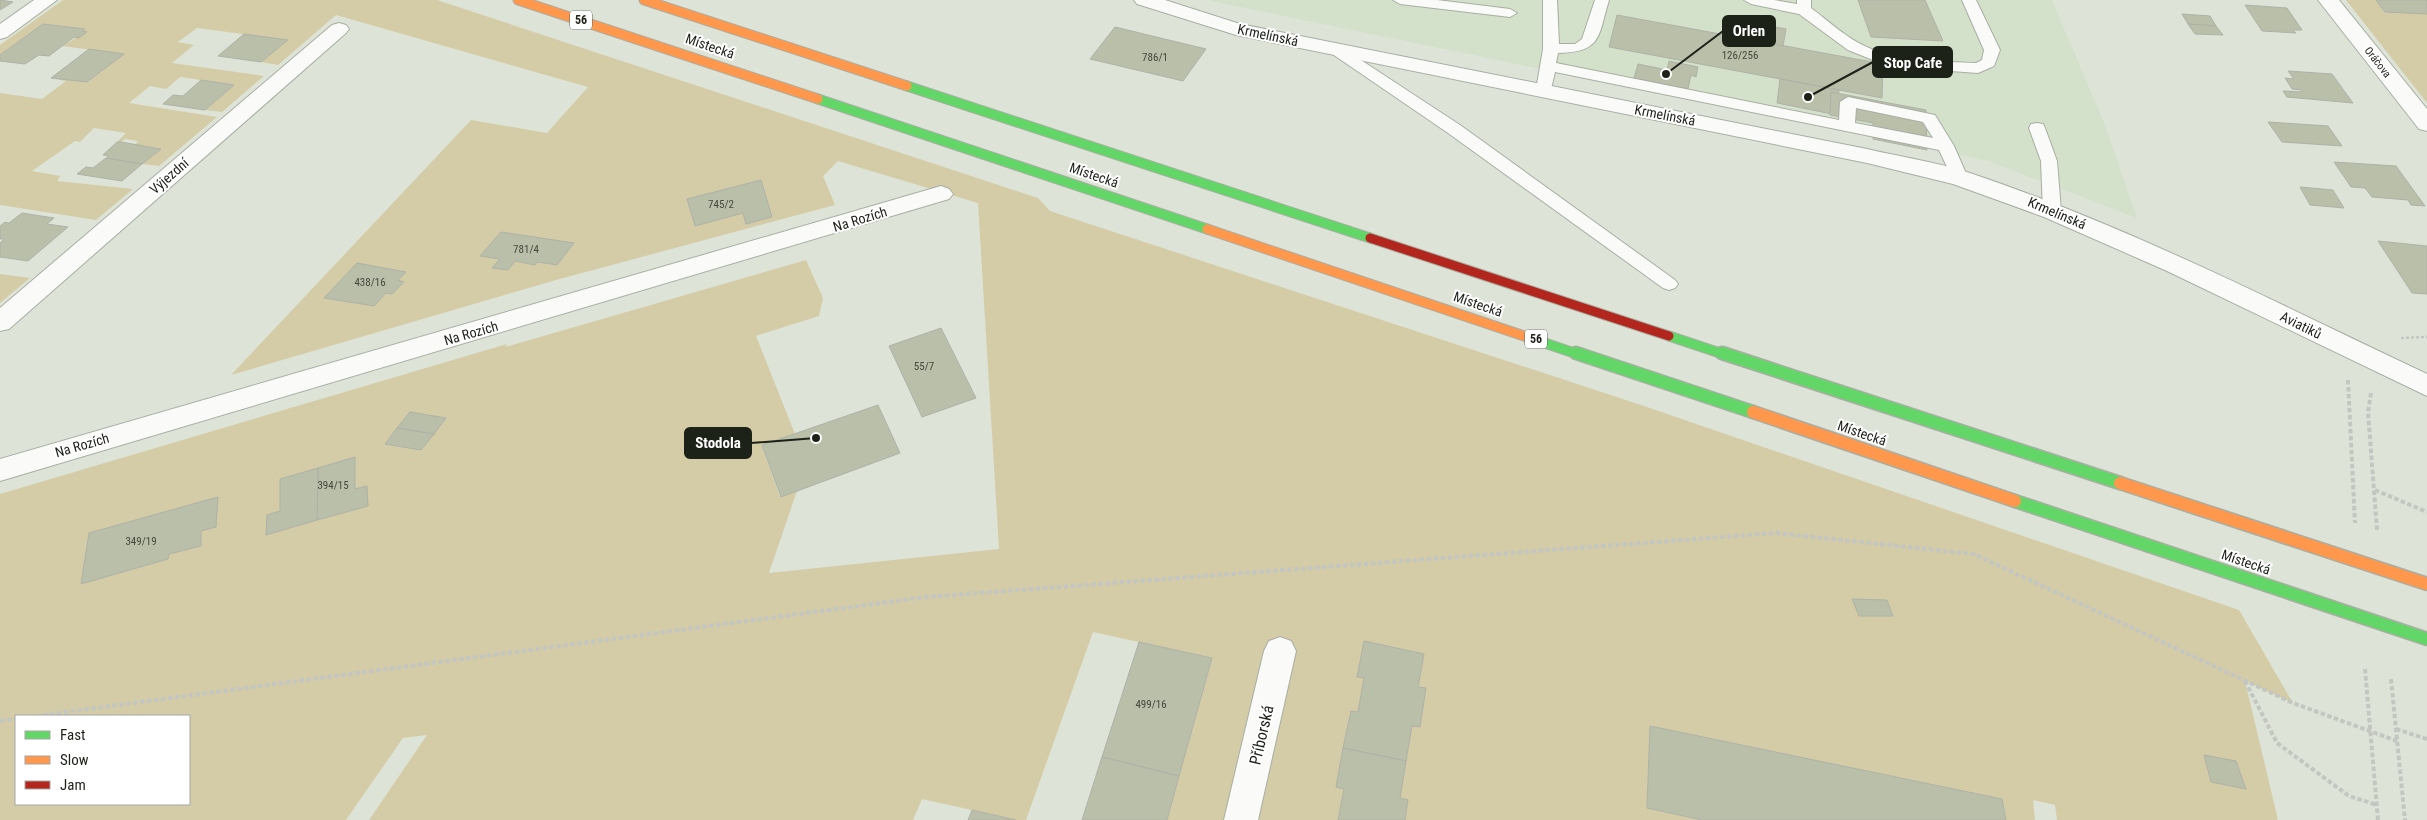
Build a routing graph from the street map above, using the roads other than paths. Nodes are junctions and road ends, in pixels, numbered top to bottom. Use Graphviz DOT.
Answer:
graph roads {
  1 [pos="47,0"];
  2 [pos="518,0"];
  3 [pos="644,0"];
  4 [pos="1146,0"];
  5 [pos="1400,0"];
  6 [pos="1550,0"];
  7 [pos="1602,0"];
  8 [pos="1751,0"];
  9 [pos="1969,0"];
  10 [pos="2328,0"];
  11 [pos="1804,5"];
  12 [pos="1510,13"];
  13 [pos="339,29"];
  14 [pos="0,32"];
  15 [pos="1333,48"];
  16 [pos="1551,49"];
  17 [pos="1548,66"];
  18 [pos="1636,73"];
  19 [pos="1593,75"];
  20 [pos="1689,83"];
  21 [pos="1544,90"];
  22 [pos="1709,98"];
  23 [pos="2427,124"];
  24 [pos="1847,126"];
  25 [pos="2036,128"];
  26 [pos="1946,146"];
  27 [pos="1960,178"];
  28 [pos="941,194"];
  29 [pos="2052,210"];
  30 [pos="2176,265"];
  31 [pos="1669,284"];
  32 [pos="0,322"];
  33 [pos="2427,386"];
  34 [pos="0,470"];
  35 [pos="2427,584"];
  36 [pos="2427,639"];
  37 [pos="1280,651"];
  38 [pos="1241,820"];
  1 -- 14 [label="street"];
  2 -- 36 [label="highway, Místecká / 56"];
  3 -- 35 [label="highway, Místecká"];
  4 -- 15 [label="street, Krmelínská"];
  5 -- 12 [label="lane"];
  6 -- 16 [label="lane"];
  7 -- 16 [label="lane"];
  8 -- 11 [label="lane"];
  9 -- 11 [label="lane"];
  10 -- 23 [label="street, Oráčova"];
  13 -- 32 [label="street, Výjezdní"];
  15 -- 21 [label="street, Krmelínská"];
  15 -- 31 [label="lane"];
  16 -- 17 [label="lane"];
  17 -- 19 [label="lane"];
  17 -- 21 [label="lane"];
  18 -- 19 [label="lane"];
  19 -- 22 [label="lane"];
  20 -- 22 [label="lane"];
  21 -- 27 [label="street, Krmelínská"];
  22 -- 24 [label="lane"];
  24 -- 26 [label="lane"];
  24 -- 26 [label="lane"];
  25 -- 29 [label="lane"];
  26 -- 27 [label="lane"];
  27 -- 29 [label="street, Krmelínská"];
  28 -- 34 [label="street, Na Rozích"];
  29 -- 30 [label="street, Krmelínská"];
  30 -- 33 [label="street, Aviatiků"];
  37 -- 38 [label="street, Příborská"];
}
